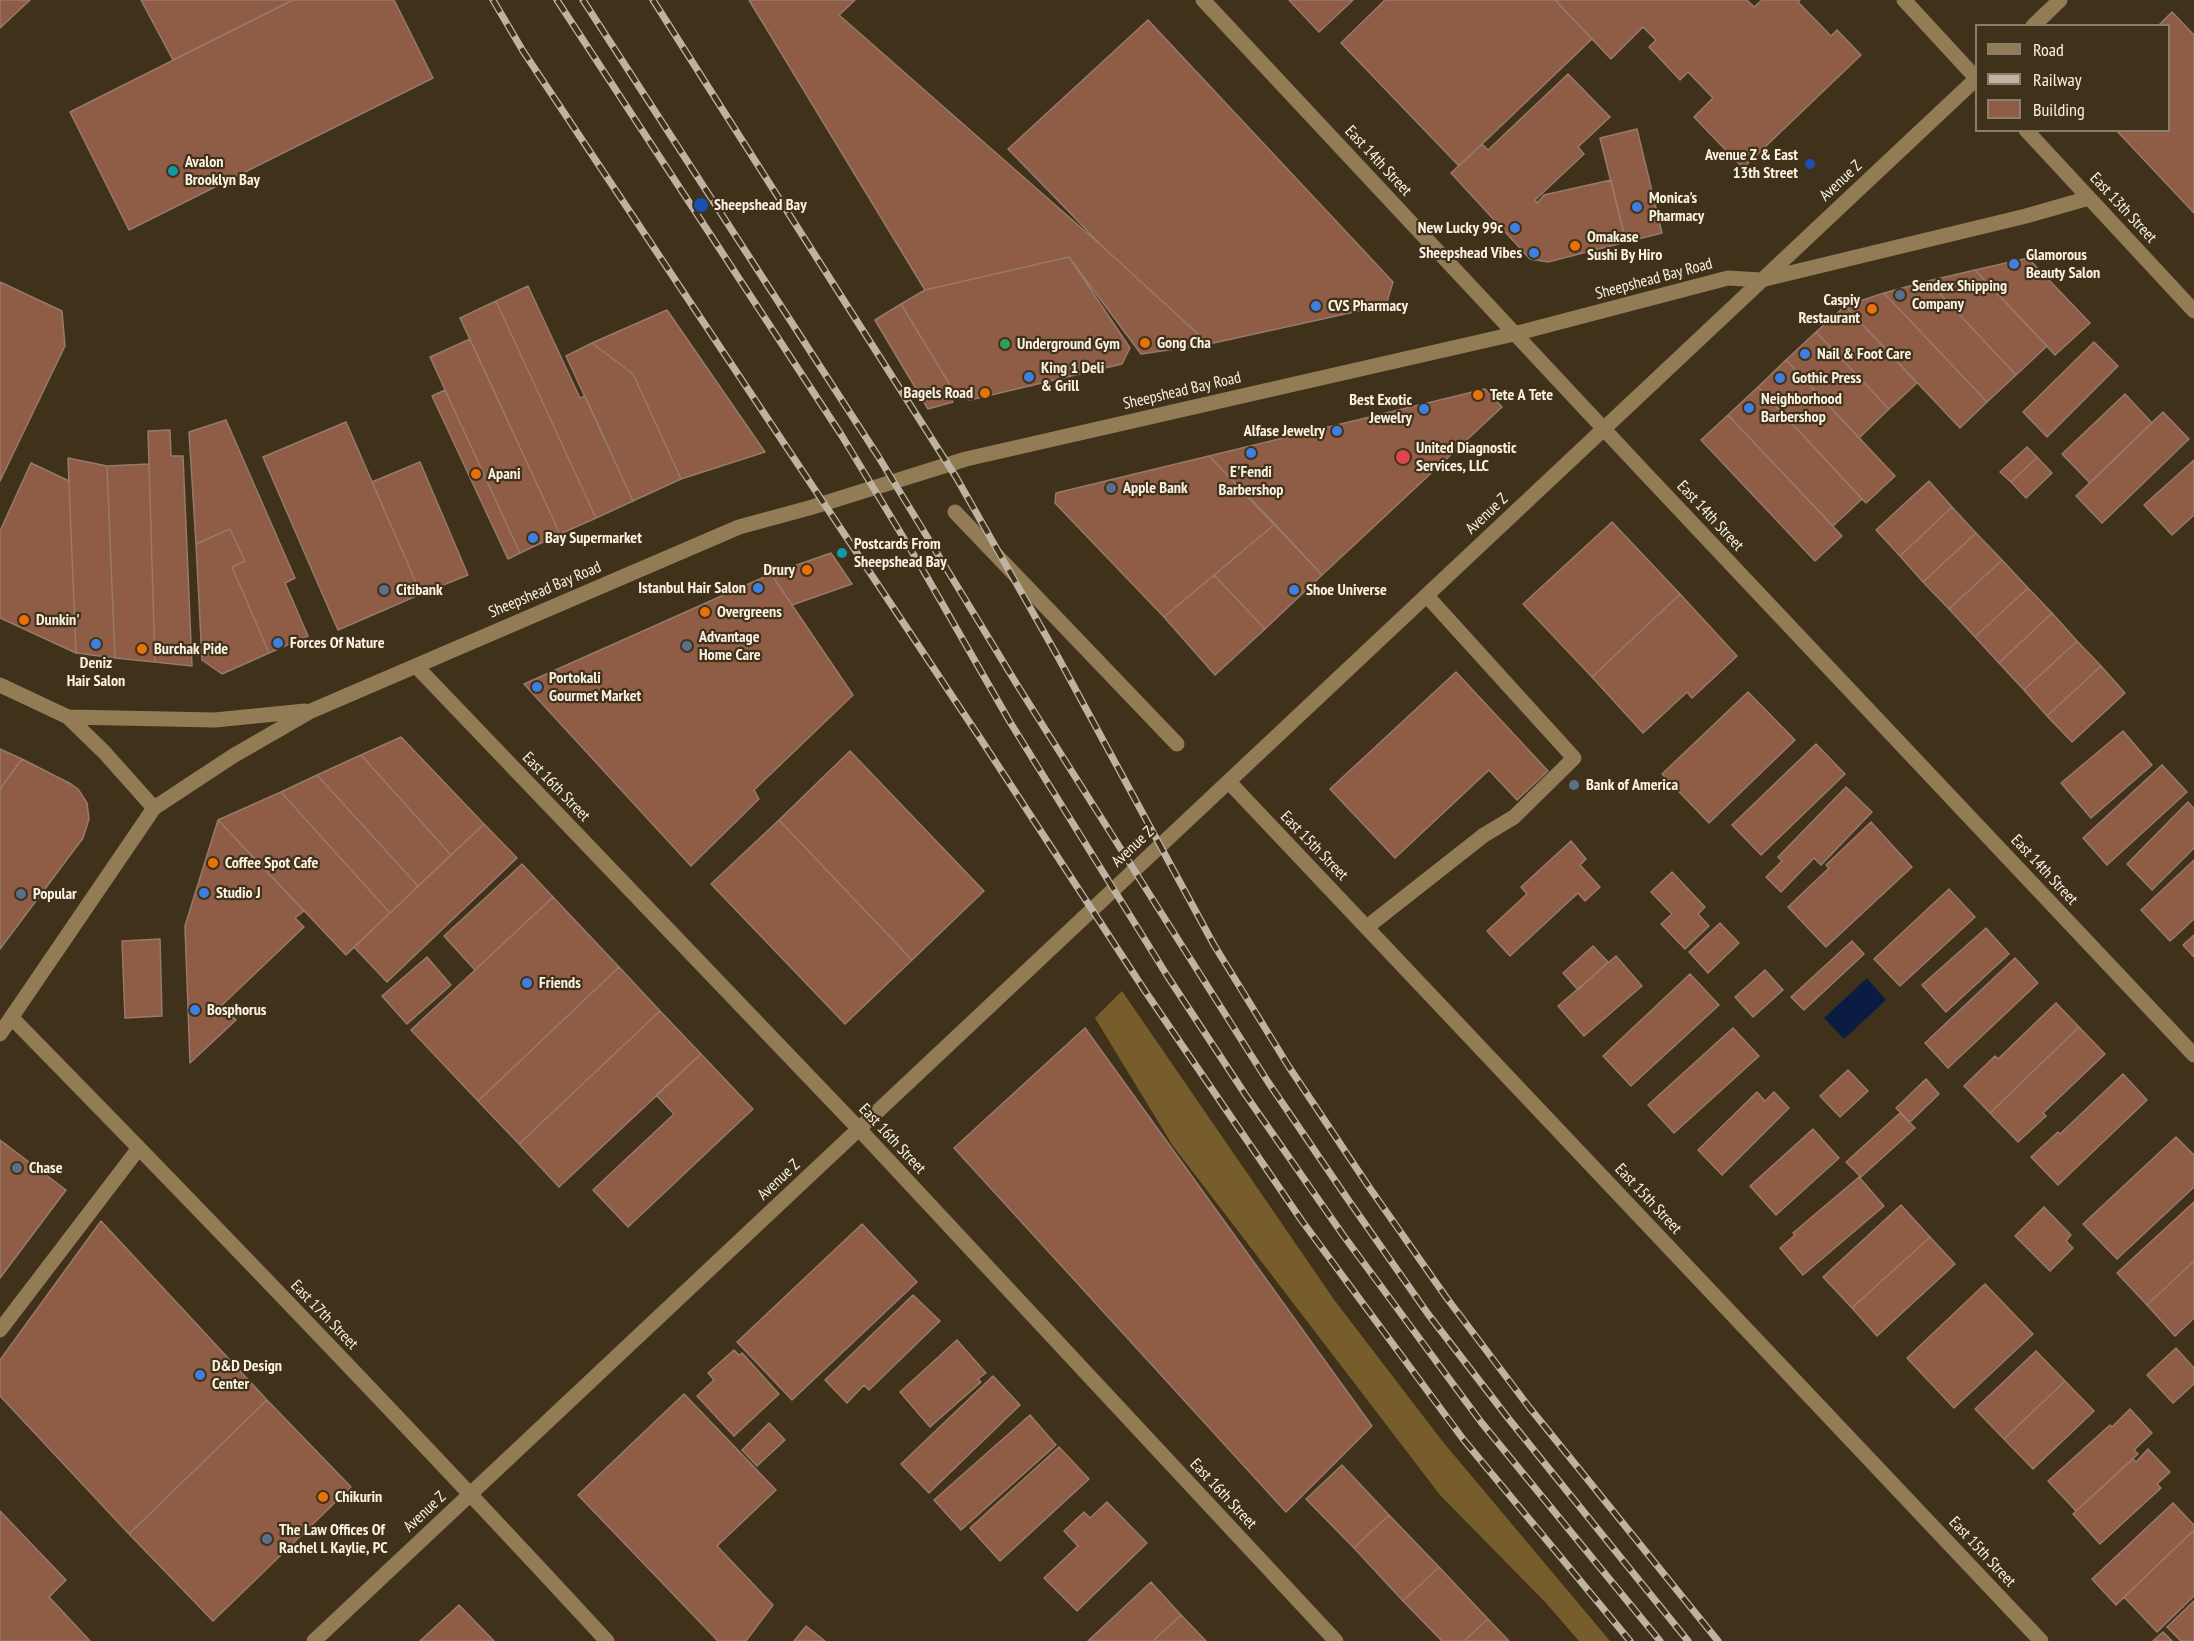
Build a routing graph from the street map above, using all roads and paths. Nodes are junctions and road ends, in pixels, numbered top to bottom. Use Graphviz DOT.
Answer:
graph roads {
  1 [pos="1203,0"];
  2 [pos="1904,0"];
  3 [pos="2060,0"];
  4 [pos="2035,24"];
  5 [pos="1975,76"];
  6 [pos="1975,80"];
  7 [pos="2028,132"];
  8 [pos="2089,198"];
  9 [pos="1761,280"];
  10 [pos="2194,310"];
  11 [pos="1514,334"];
  12 [pos="1604,429"];
  13 [pos="955,512"];
  14 [pos="1427,596"];
  15 [pos="416,666"];
  16 [pos="0,685"];
  17 [pos="311,711"];
  18 [pos="68,717"];
  19 [pos="1177,744"];
  20 [pos="1229,782"];
  21 [pos="154,808"];
  22 [pos="1367,927"];
  23 [pos="12,1018"];
  24 [pos="0,1034"];
  25 [pos="2194,1055"];
  26 [pos="859,1129"];
  27 [pos="140,1148"];
  28 [pos="0,1330"];
  29 [pos="471,1494"];
  30 [pos="314,1641"];
  31 [pos="607,1641"];
  32 [pos="1336,1641"];
  33 [pos="2041,1641"];
  1 -- 11 [label="street, East 14th Street"];
  2 -- 5 [label="street"];
  3 -- 4 [label="street"];
  6 -- 9 [label="street, Avenue Z"];
  7 -- 8 [label="street, East 13th Street"];
  8 -- 9 [label="street, Sheepshead Bay Road"];
  8 -- 10 [label="street, East 13th Street"];
  9 -- 11 [label="street, Sheepshead Bay Road"];
  9 -- 12 [label="street, Avenue Z"];
  11 -- 12 [label="street, East 14th Street"];
  11 -- 15 [label="street, Sheepshead Bay Road"];
  12 -- 14 [label="street, Avenue Z"];
  12 -- 25 [label="street, East 14th Street"];
  13 -- 19 [label="street"];
  14 -- 20 [label="street, Avenue Z"];
  14 -- 22 [label="street"];
  15 -- 17 [label="street, Sheepshead Bay Road"];
  15 -- 26 [label="street, East 16th Street"];
  16 -- 18 [label="street, Sheepshead Bay Road"];
  17 -- 18 [label="street, Sheepshead Bay Road"];
  17 -- 21 [label="street, Sheepshead Bay Road"];
  18 -- 21 [label="street, Sheepshead Bay Road"];
  20 -- 22 [label="street, East 15th Street"];
  20 -- 26 [label="street, Avenue Z"];
  21 -- 23 [label="street"];
  22 -- 33 [label="street, East 15th Street"];
  23 -- 24 [label="street"];
  23 -- 27 [label="street, East 17th Street"];
  26 -- 29 [label="street, Avenue Z"];
  26 -- 32 [label="street, East 16th Street"];
  27 -- 28 [label="street"];
  27 -- 29 [label="street, East 17th Street"];
  29 -- 30 [label="street, Avenue Z"];
  29 -- 31 [label="street, East 17th Street"];
}
